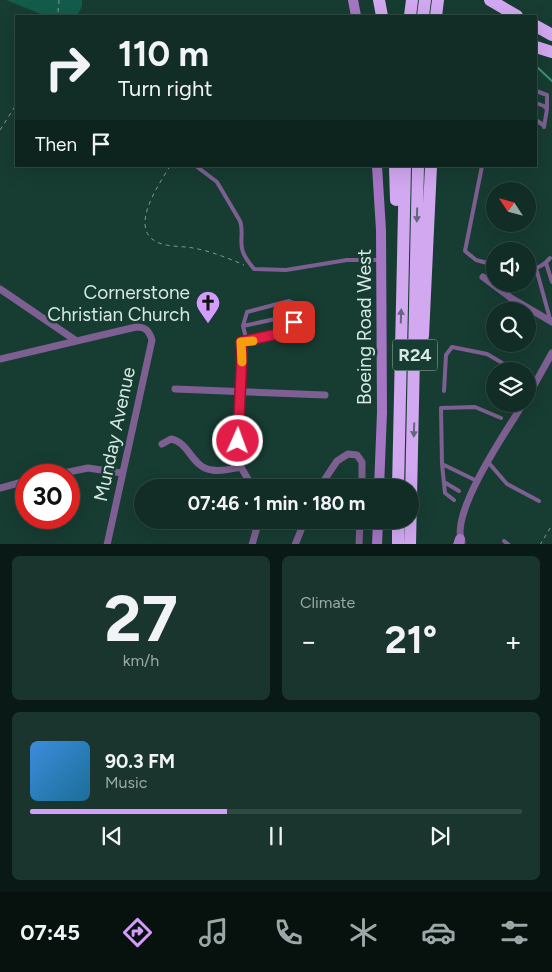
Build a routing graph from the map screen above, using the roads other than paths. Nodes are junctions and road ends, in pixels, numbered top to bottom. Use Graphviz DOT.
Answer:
graph roads {
  1 [pos="353,0"];
  2 [pos="379,0"];
  3 [pos="412,0"];
  4 [pos="425,0"];
  5 [pos="438,0"];
  6 [pos="490,0"];
  7 [pos="356,15"];
  8 [pos="382,15"];
  9 [pos="410,15"];
  10 [pos="423,15"];
  11 [pos="436,15"];
  12 [pos="515,15"];
  13 [pos="537,27"];
  14 [pos="552,35"];
  15 [pos="537,47"];
  16 [pos="552,52"];
  17 [pos="537,91"];
  18 [pos="537,103"];
  19 [pos="547,109"];
  20 [pos="546,116"];
  21 [pos="552,117"];
  22 [pos="537,120"];
  23 [pos="197,167"];
  24 [pos="377,167"];
  25 [pos="395,167"];
  26 [pos="405,167"];
  27 [pos="418,167"];
  28 [pos="431,167"];
  29 [pos="438,167"];
  30 [pos="482,167"];
  31 [pos="550,258"];
  32 [pos="381,260"];
  33 [pos="486,263"];
  34 [pos="546,263"];
  35 [pos="426,268"];
  36 [pos="536,268"];
  37 [pos="483,277"];
  38 [pos="552,282"];
  39 [pos="0,289"];
  40 [pos="402,292"];
  41 [pos="294,315"];
  42 [pos="551,322"];
  43 [pos="243,326"];
  44 [pos="75,340"];
  45 [pos="244,342"];
  46 [pos="552,353"];
  47 [pos="0,359"];
  48 [pos="501,362"];
  49 [pos="536,382"];
  50 [pos="175,389"];
  51 [pos="444,391"];
  52 [pos="240,392"];
  53 [pos="325,395"];
  54 [pos="415,409"];
  55 [pos="518,412"];
  56 [pos="501,418"];
  57 [pos="162,444"];
  58 [pos="488,462"];
  59 [pos="442,464"];
  60 [pos="241,467"];
  61 [pos="413,469"];
  62 [pos="80,470"];
  63 [pos="122,473"];
  64 [pos="248,479"];
  65 [pos="325,479"];
  66 [pos="362,479"];
  67 [pos="379,479"];
  68 [pos="398,479"];
  69 [pos="477,481"];
  70 [pos="444,482"];
  71 [pos="15,485"];
  72 [pos="0,488"];
  73 [pos="459,491"];
  74 [pos="454,500"];
  75 [pos="539,501"];
  76 [pos="256,529"];
  77 [pos="302,529"];
  78 [pos="360,529"];
  79 [pos="378,529"];
  80 [pos="398,529"];
  81 [pos="504,541"];
  82 [pos="460,543"];
  83 [pos="107,544"];
  84 [pos="252,544"];
  85 [pos="296,544"];
  86 [pos="359,544"];
  87 [pos="377,544"];
  88 [pos="398,544"];
  89 [pos="410,544"];
  90 [pos="416,544"];
  91 [pos="509,544"];
  1 -- 7 [label="main road"];
  2 -- 8 [label="highway"];
  3 -- 9 [label="highway"];
  4 -- 10 [label="highway"];
  5 -- 11 [label="highway"];
  6 -- 12 [label="highway"];
  13 -- 14 [label="highway"];
  15 -- 16 [label="highway"];
  17 -- 19 [label="lane"];
  18 -- 19 [label="lane"];
  19 -- 20 [label="lane"];
  20 -- 21 [label="lane"];
  20 -- 22 [label="lane"];
  23 -- 32 [label="lane"];
  24 -- 32 [label="main road, Boeing Road West"];
  25 -- 40 [label="highway"];
  26 -- 40 [label="highway, R24"];
  27 -- 54 [label="highway, R24, one-way"];
  28 -- 35 [label="highway"];
  29 -- 35 [label="highway"];
  30 -- 33 [label="lane"];
  31 -- 34 [label="lane"];
  32 -- 67 [label="main road, Boeing Road West"];
  34 -- 36 [label="lane"];
  34 -- 38 [label="lane"];
  35 -- 54 [label="highway"];
  36 -- 42 [label="lane"];
  37 -- 42 [label="street"];
  39 -- 44 [label="street"];
  68 -- 40 [label="highway, R24, one-way"];
  41 -- 43 [label="lane"];
  41 -- 43 [label="lane"];
  41 -- 45 [label="lane"];
  43 -- 45 [label="lane"];
  44 -- 47 [label="street"];
  44 -- 63 [label="street, Munday Avenue"];
  45 -- 52 [label="street"];
  46 -- 49 [label="street"];
  48 -- 51 [label="lane"];
  50 -- 52 [label="street"];
  52 -- 53 [label="street"];
  52 -- 60 [label="street"];
  54 -- 61 [label="highway, R24, one-way"];
  55 -- 58 [label="street"];
  56 -- 59 [label="lane"];
  57 -- 60 [label="street"];
  58 -- 69 [label="street"];
  58 -- 75 [label="lane"];
  59 -- 69 [label="lane"];
  59 -- 70 [label="lane"];
  60 -- 64 [label="street"];
  61 -- 89 [label="highway, R24"];
  61 -- 90 [label="highway"];
  62 -- 63 [label="street"];
  63 -- 83 [label="street, Munday Avenue"];
  65 -- 66 [label="street"];
  69 -- 82 [label="street"];
  70 -- 73 [label="lane"];
  70 -- 74 [label="lane"];
  71 -- 72 [label="street"];
  76 -- 84 [label="street"];
  77 -- 85 [label="street"];
  78 -- 86 [label="street"];
  79 -- 87 [label="main road"];
  80 -- 88 [label="highway"];
  81 -- 91 [label="lane"];
}
